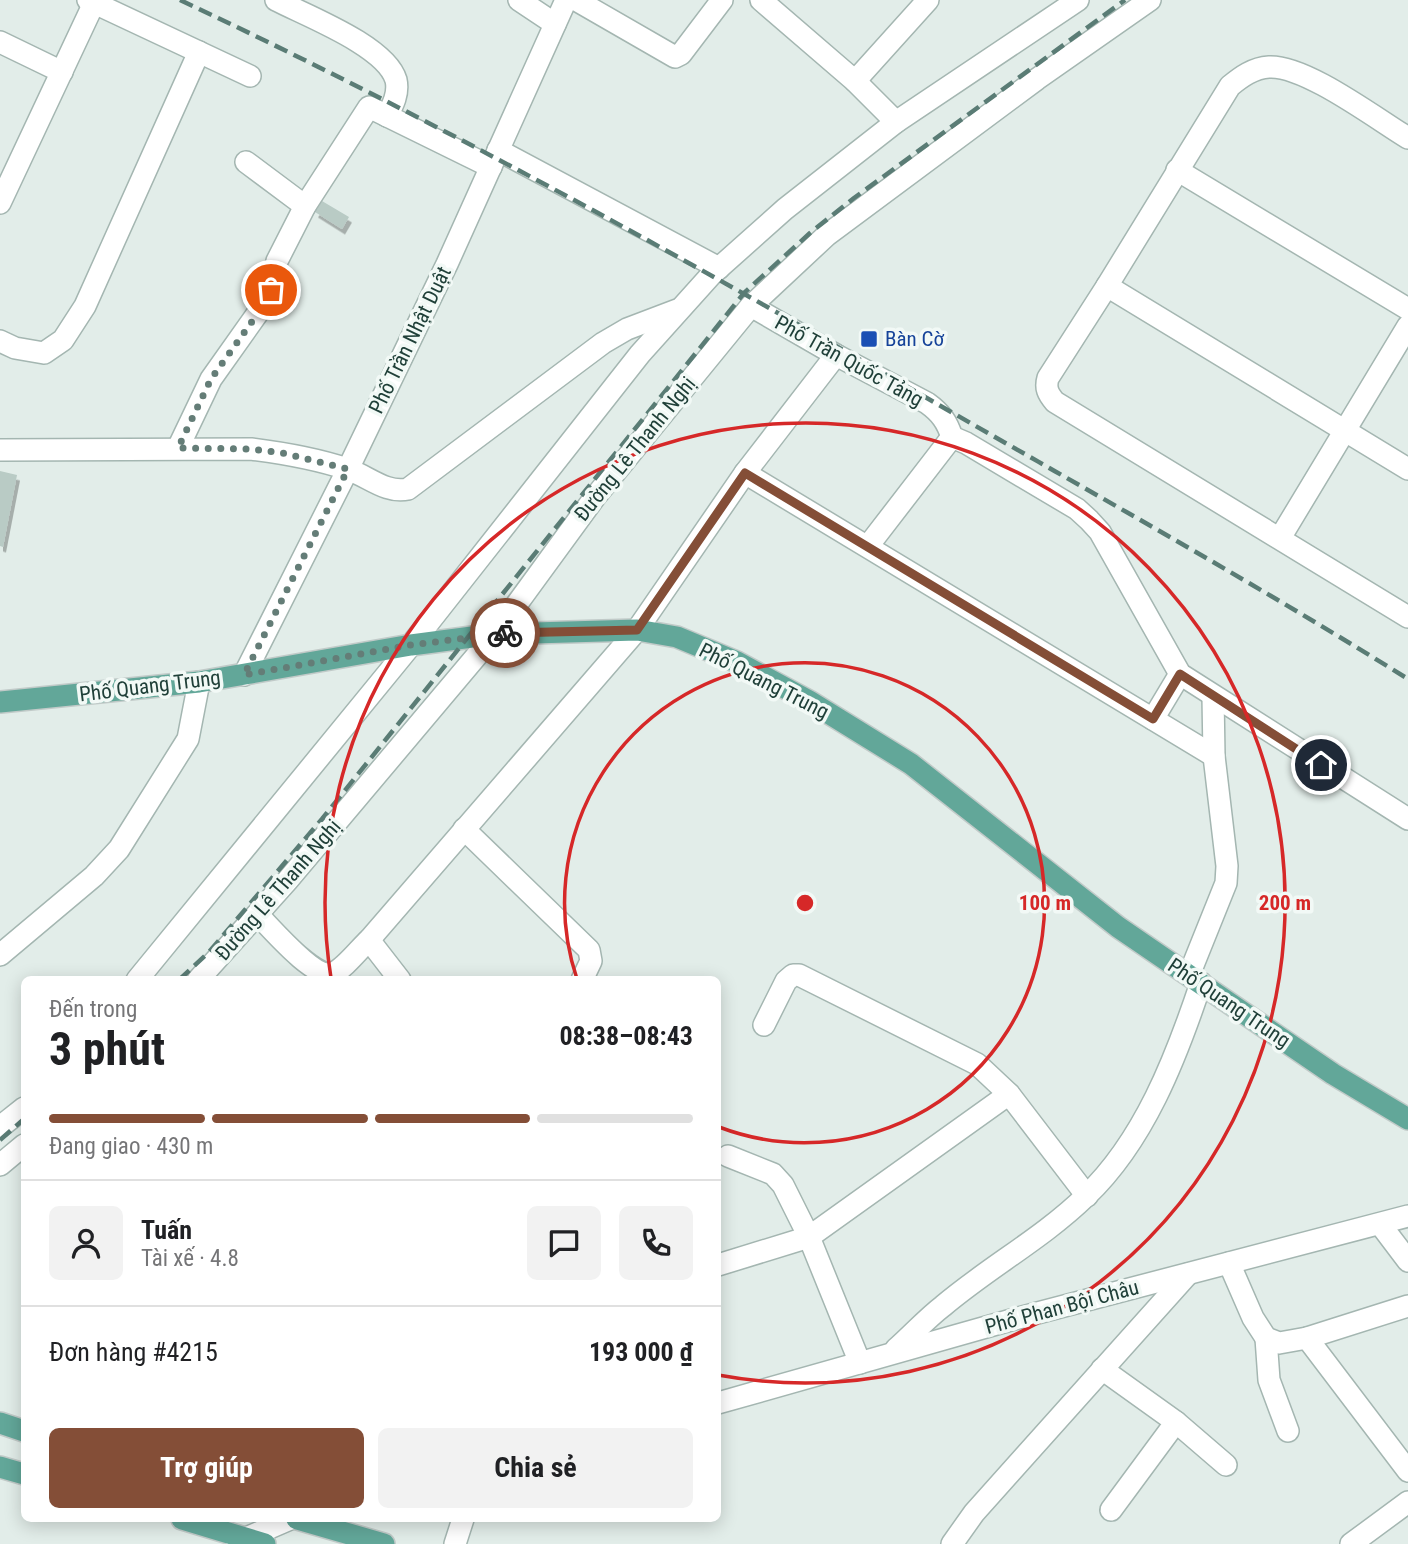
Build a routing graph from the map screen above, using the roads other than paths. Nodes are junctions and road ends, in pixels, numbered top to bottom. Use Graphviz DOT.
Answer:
graph roads {
  1 [pos="276,0"];
  2 [pos="519,0"];
  3 [pos="566,0"];
  4 [pos="576,0"];
  5 [pos="722,0"];
  6 [pos="761,0"];
  7 [pos="928,0"];
  8 [pos="1078,0"];
  9 [pos="1150,0"];
  10 [pos="91,1"];
  11 [pos="555,24"];
  12 [pos="0,42"];
  13 [pos="199,52"];
  14 [pos="62,72"];
  15 [pos="250,76"];
  16 [pos="855,81"];
  17 [pos="387,116"];
  18 [pos="896,122"];
  19 [pos="1408,138"];
  20 [pos="495,159"];
  21 [pos="246,162"];
  22 [pos="1177,170"];
  23 [pos="0,203"];
  24 [pos="305,206"];
  25 [pos="719,268"];
  26 [pos="1107,286"];
  27 [pos="751,306"];
  28 [pos="681,308"];
  29 [pos="1408,309"];
  30 [pos="1408,326"];
  31 [pos="0,341"];
  32 [pos="836,355"];
  33 [pos="1345,431"];
  34 [pos="953,438"];
  35 [pos="178,448"];
  36 [pos="0,450"];
  37 [pos="348,469"];
  38 [pos="1408,470"];
  39 [pos="745,473"];
  40 [pos="1280,538"];
  41 [pos="868,546"];
  42 [pos="1408,617"];
  43 [pos="637,630"];
  44 [pos="495,634"];
  45 [pos="411,645"];
  46 [pos="1180,674"];
  47 [pos="244,675"];
  48 [pos="199,682"];
  49 [pos="1213,696"];
  50 [pos="0,702"];
  51 [pos="1153,719"];
  52 [pos="1214,756"];
  53 [pos="1408,819"];
  54 [pos="464,829"];
  55 [pos="258,915"];
  56 [pos="369,940"];
  57 [pos="0,955"];
  58 [pos="139,976"];
  59 [pos="202,976"];
  60 [pos="397,976"];
  61 [pos="584,976"];
  62 [pos="1195,979"];
  63 [pos="764,1025"];
  64 [pos="1009,1094"];
  65 [pos="21,1110"];
  66 [pos="1408,1119"];
  67 [pos="0,1127"];
  68 [pos="21,1148"];
  69 [pos="728,1156"];
  70 [pos="0,1165"];
  71 [pos="1087,1196"];
  72 [pos="1408,1216"];
  73 [pos="1380,1223"];
  74 [pos="808,1237"];
  75 [pos="1408,1261"];
  76 [pos="1229,1263"];
  77 [pos="721,1264"];
  78 [pos="1188,1274"];
  79 [pos="1408,1306"];
  80 [pos="1266,1338"];
  81 [pos="1307,1339"];
  82 [pos="892,1353"];
  83 [pos="860,1363"];
  84 [pos="1102,1369"];
  85 [pos="721,1402"];
  86 [pos="1176,1422"];
  87 [pos="0,1423"];
  88 [pos="21,1431"];
  89 [pos="1288,1431"];
  90 [pos="1226,1465"];
  91 [pos="0,1467"];
  92 [pos="1408,1471"];
  93 [pos="21,1473"];
  94 [pos="1408,1502"];
  95 [pos="1111,1510"];
  96 [pos="191,1522"];
  97 [pos="285,1522"];
  98 [pos="307,1522"];
  99 [pos="462,1522"];
  100 [pos="248,1542"];
  101 [pos="384,1544"];
  102 [pos="455,1544"];
  103 [pos="952,1544"];
  104 [pos="1351,1544"];
  1 -- 17 [label="street"];
  2 -- 11 [label="street"];
  3 -- 11 [label="street, Phố Trần Nhật Duật"];
  4 -- 5 [label="street"];
  6 -- 16 [label="street"];
  7 -- 16 [label="street"];
  8 -- 18 [label="street"];
  9 -- 27 [label="street, Đường Lê Thanh Nghị"];
  10 -- 13 [label="street"];
  10 -- 14 [label="street"];
  11 -- 20 [label="street, Phố Trần Nhật Duật"];
  12 -- 14 [label="street"];
  13 -- 15 [label="street"];
  13 -- 31 [label="street"];
  14 -- 23 [label="street"];
  16 -- 18 [label="street"];
  17 -- 20 [label="street"];
  17 -- 24 [label="street"];
  18 -- 25 [label="street"];
  19 -- 22 [label="street"];
  20 -- 25 [label="street"];
  20 -- 37 [label="street, Phố Trần Nhật Duật"];
  21 -- 24 [label="street"];
  22 -- 26 [label="street"];
  22 -- 29 [label="street"];
  24 -- 35 [label="street"];
  25 -- 28 [label="street"];
  26 -- 33 [label="street"];
  26 -- 40 [label="street"];
  27 -- 32 [label="street, Phố Trần Quốc Tảng"];
  27 -- 44 [label="street, Đường Lê Thanh Nghị"];
  28 -- 37 [label="street"];
  28 -- 45 [label="street"];
  30 -- 33 [label="street"];
  32 -- 34 [label="street, Phố Trần Quốc Tảng"];
  32 -- 39 [label="street"];
  33 -- 38 [label="street"];
  33 -- 40 [label="street"];
  34 -- 41 [label="street"];
  34 -- 46 [label="street"];
  35 -- 36 [label="street"];
  35 -- 37 [label="street"];
  37 -- 47 [label="street, Phố Trần Nhật Duật"];
  39 -- 41 [label="street"];
  39 -- 43 [label="street"];
  40 -- 42 [label="street"];
  41 -- 51 [label="street"];
  43 -- 44 [label="main road, Phố Quang Trung"];
  43 -- 54 [label="street"];
  43 -- 62 [label="main road, Phố Quang Trung"];
  44 -- 45 [label="main road, Phố Quang Trung"];
  44 -- 55 [label="street, Đường Lê Thanh Nghị"];
  45 -- 47 [label="main road, Phố Quang Trung"];
  45 -- 58 [label="street"];
  46 -- 49 [label="street"];
  46 -- 51 [label="street"];
  47 -- 48 [label="main road, Phố Quang Trung"];
  48 -- 50 [label="main road, Phố Quang Trung"];
  48 -- 57 [label="street"];
  49 -- 52 [label="street"];
  49 -- 53 [label="street"];
  51 -- 52 [label="street"];
  52 -- 62 [label="street"];
  54 -- 56 [label="street"];
  54 -- 61 [label="street"];
  55 -- 56 [label="street"];
  55 -- 59 [label="street, Đường Lê Thanh Nghị"];
  56 -- 60 [label="street"];
  62 -- 66 [label="main road, Phố Quang Trung"];
  62 -- 71 [label="street"];
  63 -- 64 [label="street"];
  64 -- 71 [label="street"];
  64 -- 74 [label="street"];
  65 -- 67 [label="street"];
  68 -- 70 [label="street"];
  69 -- 74 [label="street"];
  71 -- 82 [label="street"];
  72 -- 73 [label="street, Phố Phan Bội Châu"];
  73 -- 75 [label="street"];
  73 -- 76 [label="street, Phố Phan Bội Châu"];
  74 -- 77 [label="street"];
  74 -- 83 [label="street"];
  76 -- 78 [label="street, Phố Phan Bội Châu"];
  76 -- 80 [label="street"];
  78 -- 82 [label="street, Phố Phan Bội Châu"];
  78 -- 84 [label="street"];
  79 -- 81 [label="street"];
  80 -- 81 [label="street"];
  80 -- 89 [label="street"];
  81 -- 92 [label="street"];
  82 -- 83 [label="street, Phố Phan Bội Châu"];
  83 -- 85 [label="street, Phố Phan Bội Châu"];
  84 -- 86 [label="street"];
  84 -- 103 [label="street"];
  86 -- 90 [label="street"];
  86 -- 95 [label="street"];
  87 -- 88 [label="main road"];
  91 -- 93 [label="main road"];
  94 -- 104 [label="street"];
  96 -- 100 [label="main road"];
  97 -- 100 [label="street"];
  98 -- 101 [label="main road"];
  99 -- 102 [label="street"];
}
